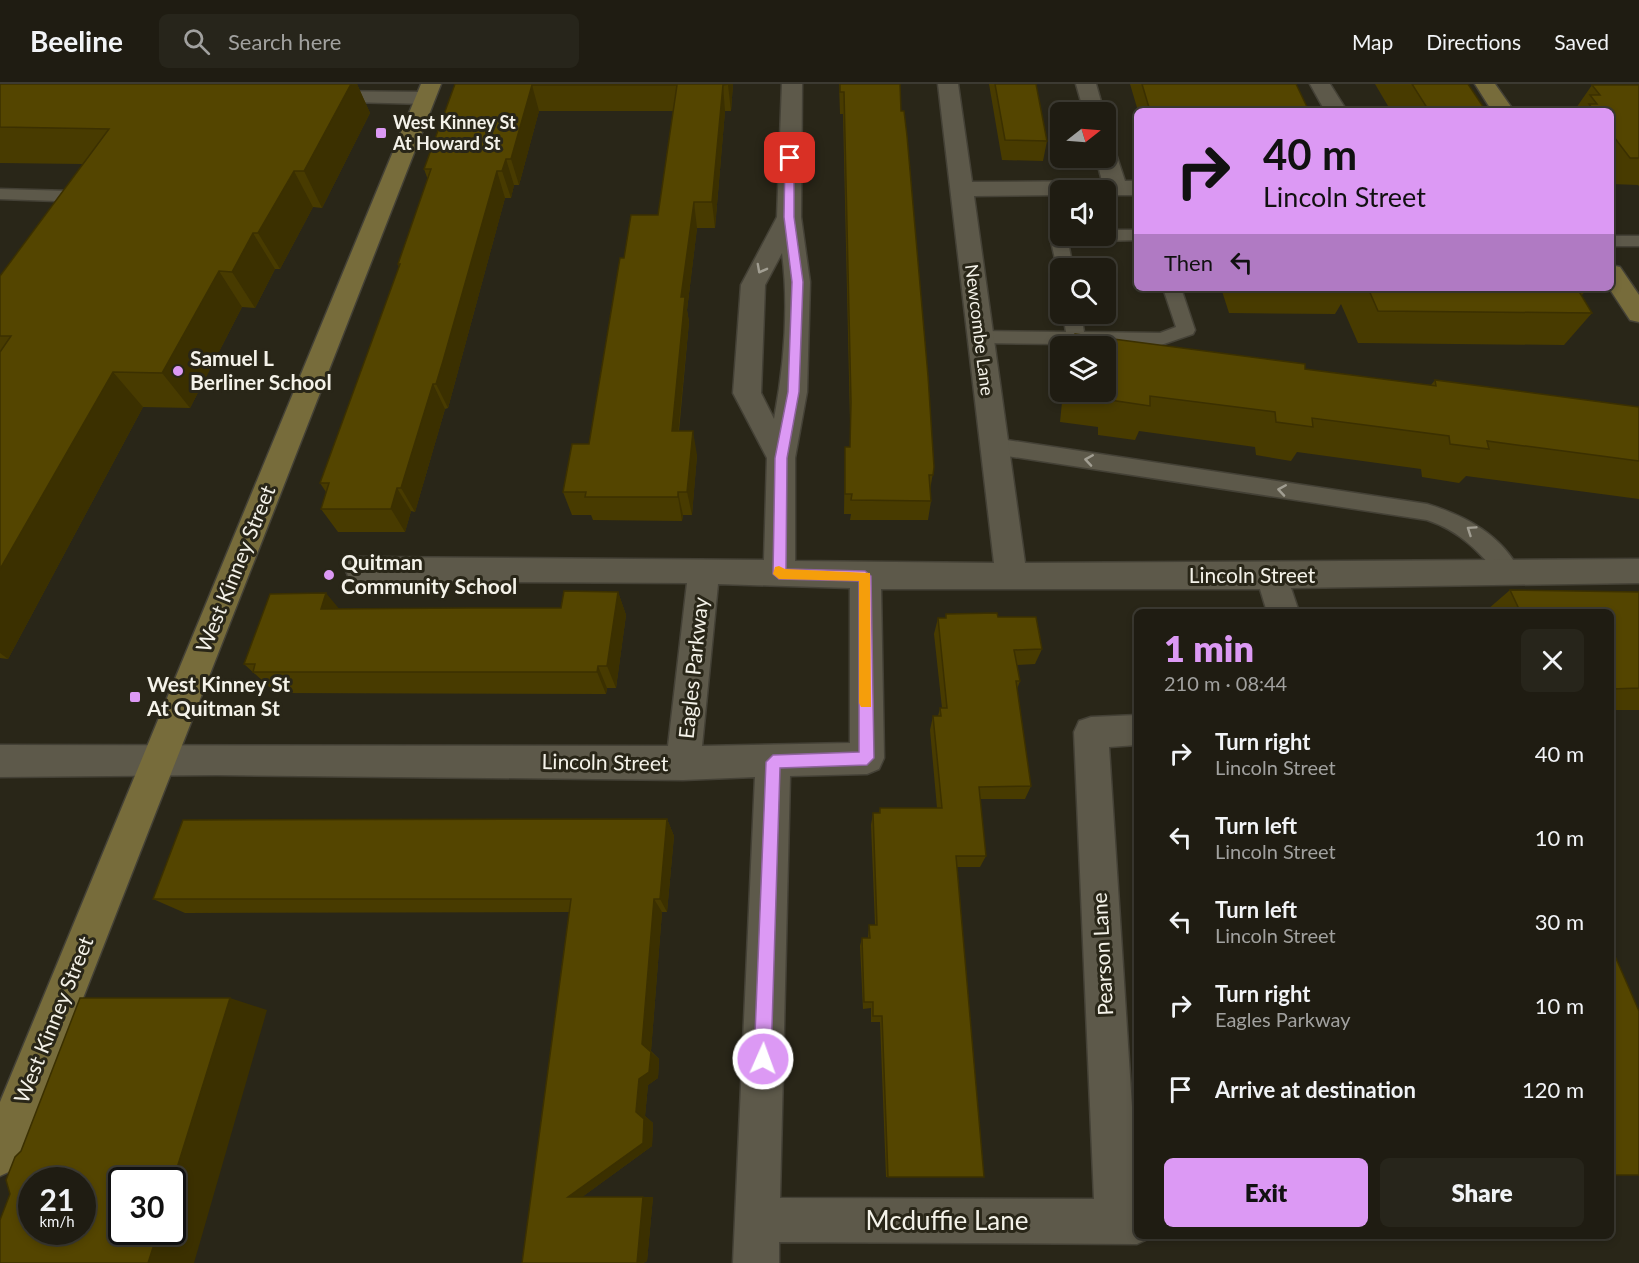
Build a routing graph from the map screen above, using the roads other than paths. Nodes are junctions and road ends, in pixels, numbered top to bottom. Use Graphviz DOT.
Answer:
graph roads {
  1 [pos="792,84"];
  2 [pos="948,84"];
  3 [pos="1086,84"];
  4 [pos="1320,84"];
  5 [pos="1485,84"];
  6 [pos="428,91"];
  7 [pos="295,96"];
  8 [pos="1091,102"];
  9 [pos="1334,108"];
  10 [pos="1501,108"];
  11 [pos="1115,168"];
  12 [pos="1126,188"];
  13 [pos="961,189"];
  14 [pos="0,194"];
  15 [pos="789,217"];
  16 [pos="44,232"];
  17 [pos="1134,235"];
  18 [pos="1614,240"];
  19 [pos="1639,241"];
  20 [pos="1062,258"];
  21 [pos="1614,277"];
  22 [pos="1173,291"];
  23 [pos="1639,314"];
  24 [pos="980,337"];
  25 [pos="1050,338"];
  26 [pos="1116,338"];
  27 [pos="994,446"];
  28 [pos="781,458"];
  29 [pos="360,569"];
  30 [pos="1639,571"];
  31 [pos="704,572"];
  32 [pos="1510,573"];
  33 [pos="779,574"];
  34 [pos="1011,575"];
  35 [pos="865,576"];
  36 [pos="1271,576"];
  37 [pos="1282,609"];
  38 [pos="1134,730"];
  39 [pos="161,758"];
  40 [pos="0,761"];
  41 [pos="773,762"];
  42 [pos="683,764"];
  43 [pos="0,1154"];
  44 [pos="757,1220"];
  45 [pos="1127,1222"];
  46 [pos="756,1263"];
  1 -- 15 [label="street"];
  2 -- 13 [label="street, Newcombe Lane"];
  3 -- 8 [label="street"];
  4 -- 9 [label="street"];
  5 -- 10 [label="street"];
  6 -- 7 [label="street"];
  6 -- 39 [label="street, West Kinney Street"];
  11 -- 12 [label="street"];
  12 -- 13 [label="street"];
  13 -- 24 [label="street, Newcombe Lane"];
  14 -- 16 [label="lane"];
  15 -- 28 [label="street"];
  15 -- 28 [label="street, one-way"];
  17 -- 20 [label="lane"];
  18 -- 19 [label="lane"];
  21 -- 23 [label="street"];
  22 -- 26 [label="lane"];
  24 -- 25 [label="lane"];
  24 -- 27 [label="street, Newcombe Lane"];
  32 -- 27 [label="lane, one-way"];
  27 -- 34 [label="street, Newcombe Lane"];
  28 -- 33 [label="street"];
  29 -- 31 [label="street, Lincoln Street"];
  30 -- 32 [label="street, Lincoln Street"];
  31 -- 33 [label="street, Lincoln Street"];
  31 -- 42 [label="street, Eagles Parkway"];
  32 -- 36 [label="street, Lincoln Street"];
  33 -- 35 [label="street, Lincoln Street"];
  34 -- 35 [label="street, Lincoln Street"];
  34 -- 36 [label="street, Lincoln Street"];
  35 -- 41 [label="street, Lincoln Street"];
  36 -- 37 [label="street"];
  38 -- 45 [label="street, Pearson Lane"];
  39 -- 40 [label="street, Lincoln Street"];
  39 -- 42 [label="street, Lincoln Street"];
  39 -- 43 [label="street, West Kinney Street"];
  41 -- 42 [label="street, Lincoln Street"];
  41 -- 44 [label="street"];
  44 -- 45 [label="street, Mcduffie Lane"];
  44 -- 46 [label="street"];
}
